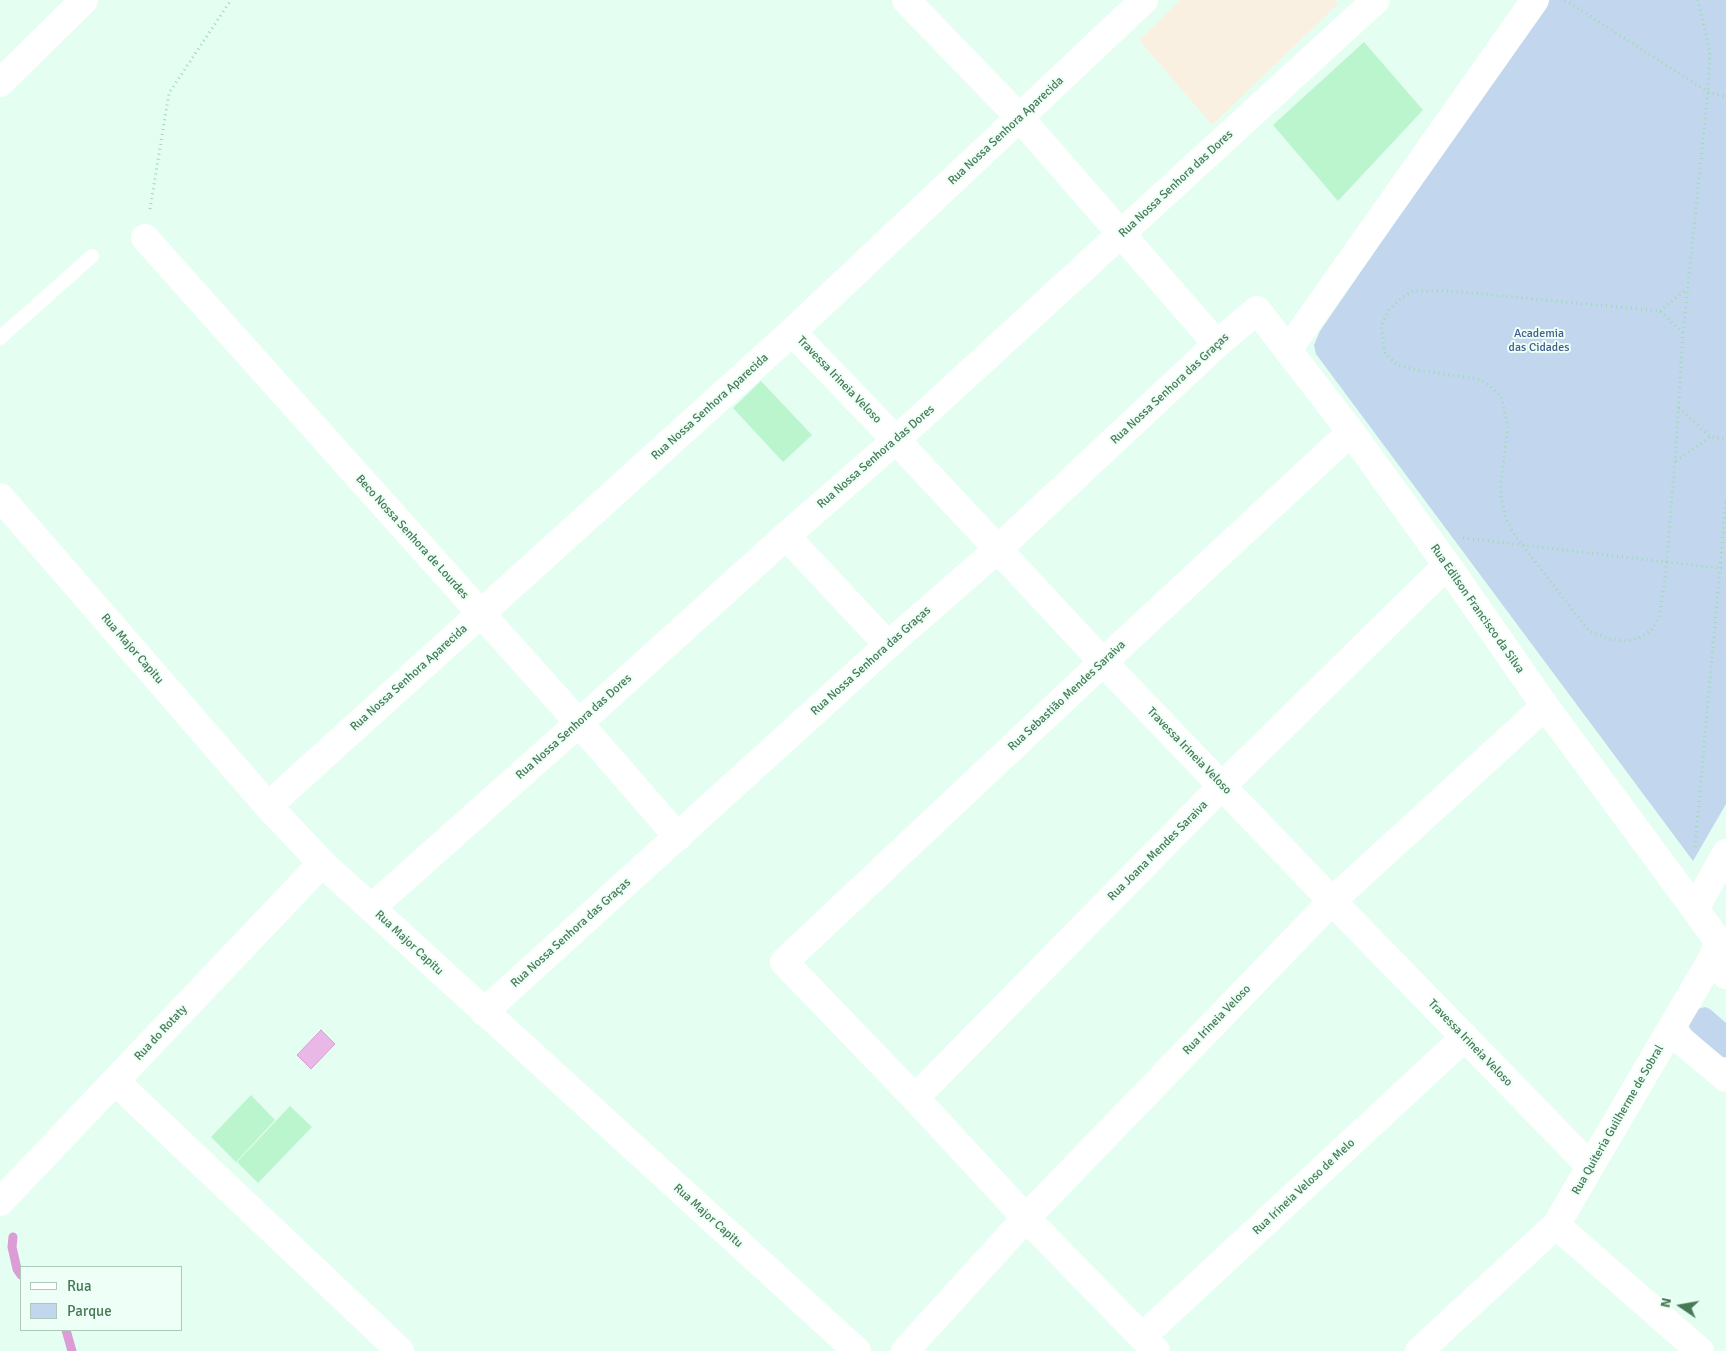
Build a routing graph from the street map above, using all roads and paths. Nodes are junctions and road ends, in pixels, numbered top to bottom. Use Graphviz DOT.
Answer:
graph roads {
  1 [pos="84,0"];
  2 [pos="231,0"];
  3 [pos="906,0"];
  4 [pos="1535,0"];
  5 [pos="1565,0"];
  6 [pos="1698,0"];
  7 [pos="1137,2"];
  8 [pos="1369,2"];
  9 [pos="0,83"];
  10 [pos="1708,92"];
  11 [pos="1726,97"];
  12 [pos="1020,118"];
  13 [pos="1121,234"];
  14 [pos="145,238"];
  15 [pos="92,256"];
  16 [pos="1688,288"];
  17 [pos="1257,310"];
  18 [pos="1660,311"];
  19 [pos="792,332"];
  20 [pos="1683,333"];
  21 [pos="0,338"];
  22 [pos="1217,344"];
  23 [pos="1288,350"];
  24 [pos="1679,408"];
  25 [pos="1351,432"];
  26 [pos="1710,437"];
  27 [pos="1726,438"];
  28 [pos="896,440"];
  29 [pos="1675,461"];
  30 [pos="0,497"];
  31 [pos="1726,500"];
  32 [pos="1423,533"];
  33 [pos="786,536"];
  34 [pos="1524,547"];
  35 [pos="998,550"];
  36 [pos="1666,563"];
  37 [pos="1447,566"];
  38 [pos="1721,568"];
  39 [pos="1726,569"];
  40 [pos="480,614"];
  41 [pos="888,645"];
  42 [pos="1103,662"];
  43 [pos="1545,706"];
  44 [pos="579,723"];
  45 [pos="1222,786"];
  46 [pos="268,806"];
  47 [pos="678,837"];
  48 [pos="1694,852"];
  49 [pos="1726,853"];
  50 [pos="322,863"];
  51 [pos="1332,901"];
  52 [pos="371,908"];
  53 [pos="1695,908"];
  54 [pos="1720,966"];
  55 [pos="484,1012"];
  56 [pos="1670,1031"];
  57 [pos="1465,1037"];
  58 [pos="1726,1078"];
  59 [pos="115,1082"];
  60 [pos="915,1098"];
  61 [pos="1590,1166"];
  62 [pos="0,1202"];
  63 [pos="1026,1218"];
  64 [pos="1556,1225"];
  65 [pos="1149,1343"];
  66 [pos="400,1351"];
  67 [pos="857,1351"];
  68 [pos="905,1351"];
  69 [pos="1419,1351"];
  70 [pos="1700,1351"];
  1 -- 9 [label="street"];
  2 -- 14 [label="path"];
  3 -- 12 [label="street"];
  4 -- 23 [label="street"];
  5 -- 10 [label="path"];
  6 -- 10 [label="path"];
  7 -- 12 [label="street, Rua Nossa Senhora Aparecida"];
  8 -- 13 [label="street, Rua Nossa Senhora das Dores"];
  10 -- 11 [label="path"];
  10 -- 16 [label="path"];
  12 -- 13 [label="street"];
  12 -- 19 [label="street, Rua Nossa Senhora Aparecida"];
  13 -- 22 [label="street"];
  13 -- 28 [label="street, Rua Nossa Senhora das Dores"];
  14 -- 40 [label="street, Beco Nossa Senhora de Lourdes"];
  15 -- 21 [label="lane"];
  16 -- 18 [label="path"];
  16 -- 20 [label="path"];
  17 -- 22 [label="street, Rua Nossa Senhora das Graças"];
  17 -- 23 [label="street, Rua Edilson Francisco da Silva"];
  18 -- 20 [label="path"];
  18 -- 34 [label="path"];
  19 -- 28 [label="street, Travessa Irineia Veloso"];
  19 -- 40 [label="street, Rua Nossa Senhora Aparecida"];
  20 -- 24 [label="path"];
  22 -- 35 [label="street, Rua Nossa Senhora das Graças"];
  23 -- 25 [label="street, Rua Edilson Francisco da Silva"];
  24 -- 26 [label="path"];
  24 -- 29 [label="path"];
  25 -- 32 [label="street, Rua Edilson Francisco da Silva"];
  25 -- 42 [label="street, Rua Sebastião Mendes Saraiva"];
  26 -- 27 [label="path"];
  26 -- 29 [label="path"];
  28 -- 33 [label="street, Rua Nossa Senhora das Dores"];
  28 -- 35 [label="street, Travessa Irineia Veloso"];
  29 -- 36 [label="path"];
  30 -- 46 [label="street, Rua Major Capitu"];
  31 -- 38 [label="path"];
  32 -- 34 [label="path"];
  32 -- 37 [label="street, Rua Edilson Francisco da Silva"];
  33 -- 41 [label="street"];
  33 -- 44 [label="street, Rua Nossa Senhora das Dores"];
  34 -- 36 [label="path"];
  34 -- 36 [label="path"];
  35 -- 41 [label="street, Rua Nossa Senhora das Graças"];
  35 -- 42 [label="street, Travessa Irineia Veloso"];
  36 -- 38 [label="path"];
  37 -- 43 [label="street, Rua Edilson Francisco da Silva"];
  37 -- 45 [label="street, Rua Joana Mendes Saraiva"];
  38 -- 39 [label="path"];
  38 -- 48 [label="path"];
  40 -- 44 [label="street, Beco Nossa Senhora de Lourdes"];
  40 -- 46 [label="street, Rua Nossa Senhora Aparecida"];
  41 -- 47 [label="street, Rua Nossa Senhora das Graças"];
  42 -- 45 [label="street, Travessa Irineia Veloso"];
  42 -- 60 [label="street, Rua Sebastião Mendes Saraiva"];
  43 -- 51 [label="street, Rua Irineia Veloso"];
  43 -- 53 [label="street, Rua Edilson Francisco da Silva"];
  44 -- 47 [label="street, Beco Nossa Senhora de Lourdes"];
  44 -- 52 [label="street, Rua Nossa Senhora das Dores"];
  45 -- 51 [label="street, Travessa Irineia Veloso"];
  45 -- 60 [label="street, Rua Joana Mendes Saraiva"];
  46 -- 50 [label="street, Rua Major Capitu"];
  47 -- 55 [label="street, Rua Nossa Senhora das Graças"];
  49 -- 53 [label="street"];
  50 -- 52 [label="street, Rua Major Capitu"];
  50 -- 59 [label="street, Rua do Rotaty"];
  51 -- 57 [label="street, Travessa Irineia Veloso"];
  51 -- 63 [label="street, Rua Irineia Veloso"];
  52 -- 55 [label="street, Rua Major Capitu"];
  53 -- 54 [label="street, Rua Quiteria Guilherme de Sobral"];
  54 -- 56 [label="street, Rua Quiteria Guilherme de Sobral"];
  55 -- 67 [label="street, Rua Major Capitu"];
  56 -- 58 [label="street"];
  56 -- 61 [label="street, Rua Quiteria Guilherme de Sobral"];
  57 -- 61 [label="street, Travessa Irineia Veloso"];
  57 -- 65 [label="street, Rua Irineia Veloso de Melo"];
  59 -- 62 [label="street, Rua do Rotaty"];
  59 -- 66 [label="street"];
  60 -- 63 [label="street"];
  61 -- 64 [label="street, Rua Quiteria Guilherme de Sobral"];
  63 -- 65 [label="street"];
  63 -- 68 [label="street, Rua Irineia Veloso"];
  64 -- 69 [label="street, Rua Quiteria Guilherme de Sobral"];
  64 -- 70 [label="street"];
}
